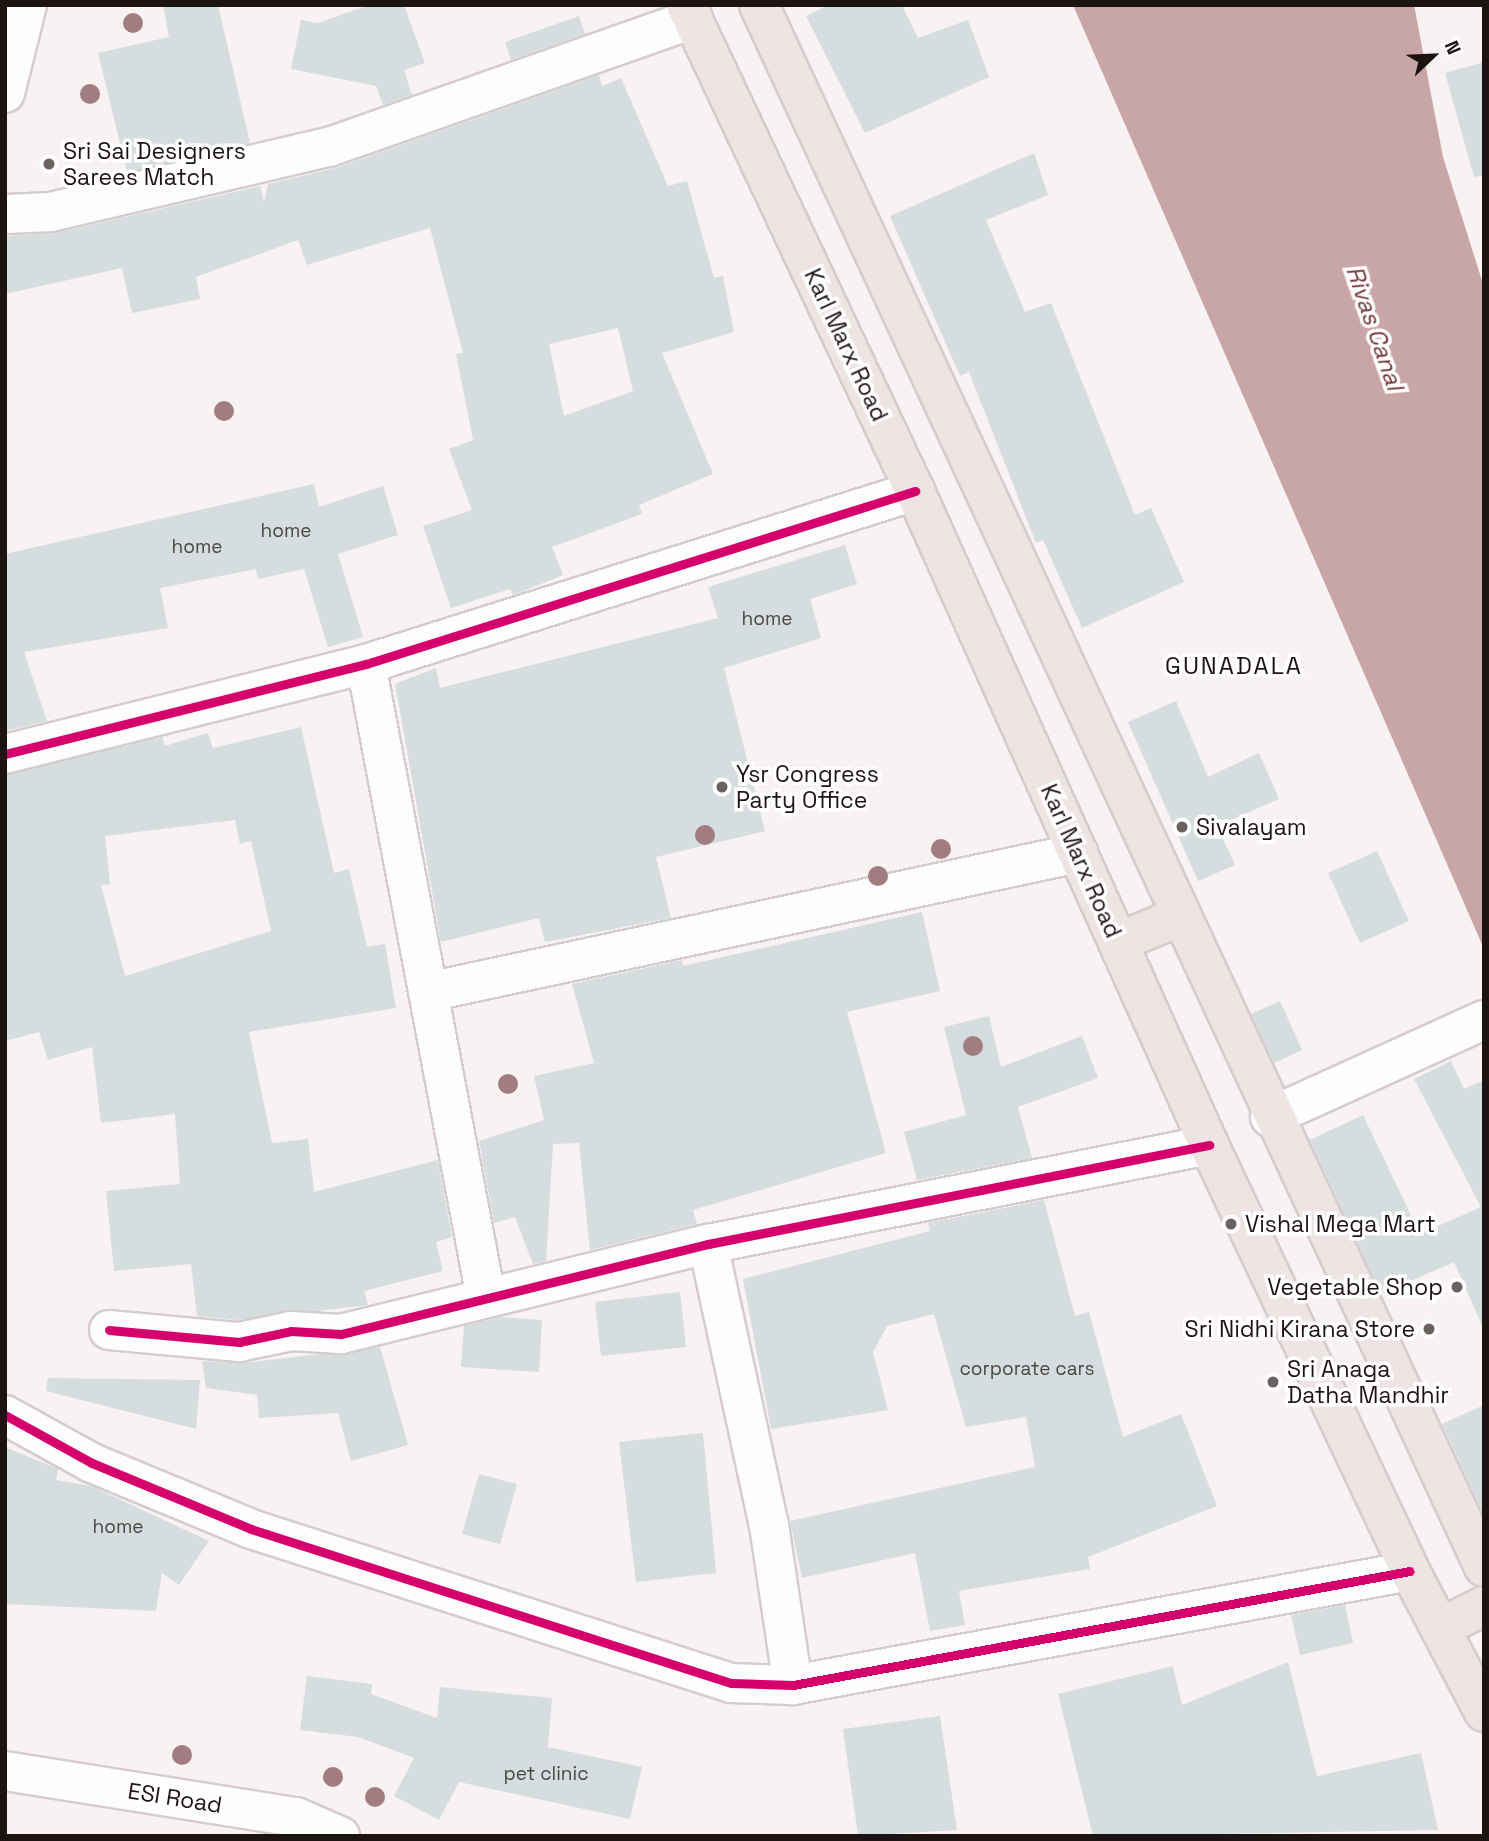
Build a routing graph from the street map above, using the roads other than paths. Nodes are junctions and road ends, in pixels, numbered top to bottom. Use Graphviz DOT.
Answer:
graph roads {
  1 [pos="27,5"];
  2 [pos="760,5"];
  3 [pos="690,12"];
  4 [pos="5,93"];
  5 [pos="5,214"];
  6 [pos="915,491"];
  7 [pos="366,664"];
  8 [pos="5,754"];
  9 [pos="1078,853"];
  10 [pos="1179,917"];
  11 [pos="1118,942"];
  12 [pos="428,992"];
  13 [pos="1484,1020"];
  14 [pos="1270,1116"];
  15 [pos="1209,1144"];
  16 [pos="708,1244"];
  17 [pos="486,1297"];
  18 [pos="109,1330"];
  19 [pos="5,1415"];
  20 [pos="1484,1567"];
  21 [pos="1409,1571"];
  22 [pos="1484,1606"];
  23 [pos="1440,1628"];
  24 [pos="793,1685"];
  25 [pos="1484,1712"];
  26 [pos="5,1771"];
  27 [pos="340,1836"];
  1 -- 4 [label="street"];
  2 -- 10 [label="main road"];
  3 -- 5 [label="street"];
  3 -- 6 [label="main road, Karl Marx Road"];
  6 -- 7 [label="street"];
  6 -- 9 [label="main road, Karl Marx Road"];
  7 -- 8 [label="street"];
  7 -- 12 [label="street"];
  9 -- 11 [label="main road, Karl Marx Road"];
  9 -- 12 [label="street"];
  10 -- 11 [label="main road"];
  10 -- 14 [label="main road"];
  11 -- 15 [label="main road, Karl Marx Road"];
  12 -- 17 [label="street"];
  13 -- 14 [label="street"];
  14 -- 20 [label="main road"];
  15 -- 16 [label="street"];
  15 -- 21 [label="main road, Karl Marx Road"];
  16 -- 17 [label="street"];
  16 -- 24 [label="street"];
  17 -- 18 [label="street"];
  19 -- 24 [label="street"];
  21 -- 23 [label="main road, Karl Marx Road"];
  21 -- 24 [label="street"];
  22 -- 23 [label="main road"];
  23 -- 25 [label="main road, Karl Marx Road"];
  26 -- 27 [label="street, ESI Road"];
}
